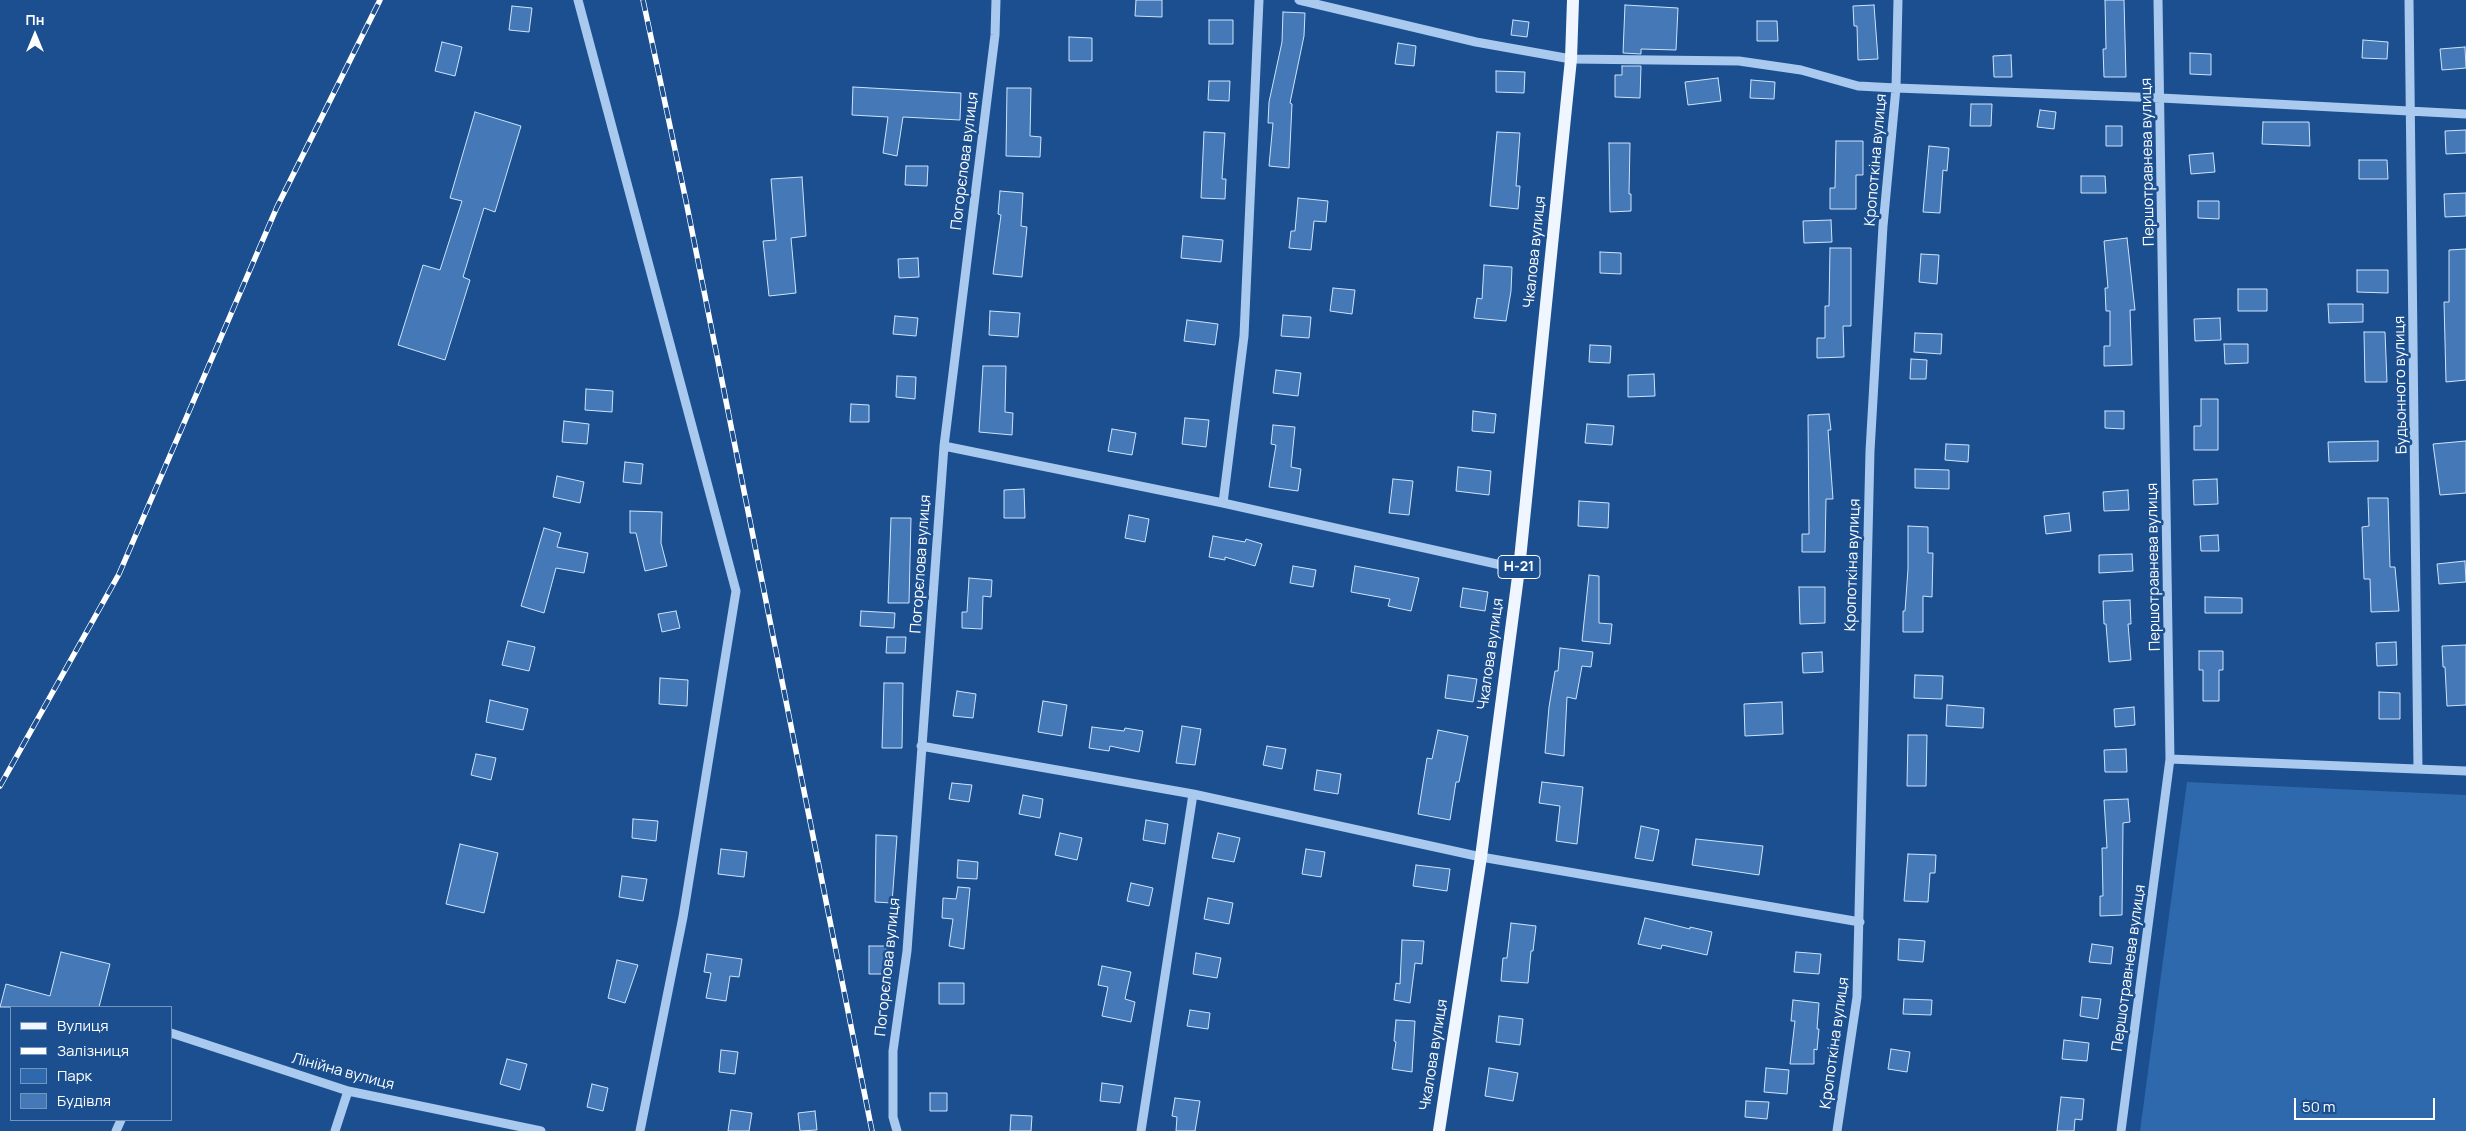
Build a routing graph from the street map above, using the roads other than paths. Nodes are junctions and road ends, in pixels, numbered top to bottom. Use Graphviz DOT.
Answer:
graph roads {
  1 [pos="578,0"];
  2 [pos="996,0"];
  3 [pos="1259,0"];
  4 [pos="1299,0"];
  5 [pos="1573,0"];
  6 [pos="1898,0"];
  7 [pos="2158,0"];
  8 [pos="2409,0"];
  9 [pos="1571,59"];
  10 [pos="1896,88"];
  11 [pos="2161,98"];
  12 [pos="2412,110"];
  13 [pos="2466,114"];
  14 [pos="944,446"];
  15 [pos="1223,503"];
  16 [pos="1519,570"];
  17 [pos="921,746"];
  18 [pos="2170,759"];
  19 [pos="2418,770"];
  20 [pos="2466,771"];
  21 [pos="1193,794"];
  22 [pos="1481,857"];
  23 [pos="1860,922"];
  24 [pos="172,1033"];
  25 [pos="348,1091"];
  26 [pos="335,1131"];
  27 [pos="540,1131"];
  28 [pos="640,1131"];
  29 [pos="897,1131"];
  30 [pos="1140,1131"];
  31 [pos="1439,1131"];
  32 [pos="1837,1131"];
  33 [pos="2121,1131"];
  1 -- 28 [label="street"];
  2 -- 14 [label="street, Погорєлова вулиця"];
  3 -- 15 [label="street"];
  4 -- 9 [label="street"];
  5 -- 9 [label="main road, Чкалова вулиця / Н-21"];
  6 -- 10 [label="street, Кропоткіна вулиця"];
  7 -- 11 [label="street, Першотравнева вулиця"];
  8 -- 12 [label="street, Будьонного вулиця"];
  9 -- 10 [label="street"];
  9 -- 16 [label="main road, Чкалова вулиця / Н-21"];
  10 -- 11 [label="street"];
  10 -- 23 [label="street, Кропоткіна вулиця"];
  11 -- 12 [label="street"];
  11 -- 18 [label="street, Першотравнева вулиця"];
  12 -- 13 [label="street"];
  12 -- 19 [label="street, Будьонного вулиця"];
  14 -- 15 [label="street"];
  14 -- 17 [label="street, Погорєлова вулиця"];
  15 -- 16 [label="street"];
  16 -- 22 [label="main road, Чкалова вулиця / Н-21"];
  17 -- 21 [label="street"];
  17 -- 29 [label="street, Погорєлова вулиця"];
  18 -- 19 [label="street"];
  18 -- 33 [label="street, Першотравнева вулиця"];
  19 -- 20 [label="street"];
  21 -- 22 [label="street"];
  21 -- 30 [label="street"];
  22 -- 23 [label="street"];
  22 -- 31 [label="main road, Чкалова вулиця / Н-21"];
  23 -- 32 [label="street, Кропоткіна вулиця"];
  24 -- 25 [label="street, Лінійна вулиця"];
  25 -- 26 [label="street"];
  25 -- 27 [label="street, Лінійна вулиця"];
}
